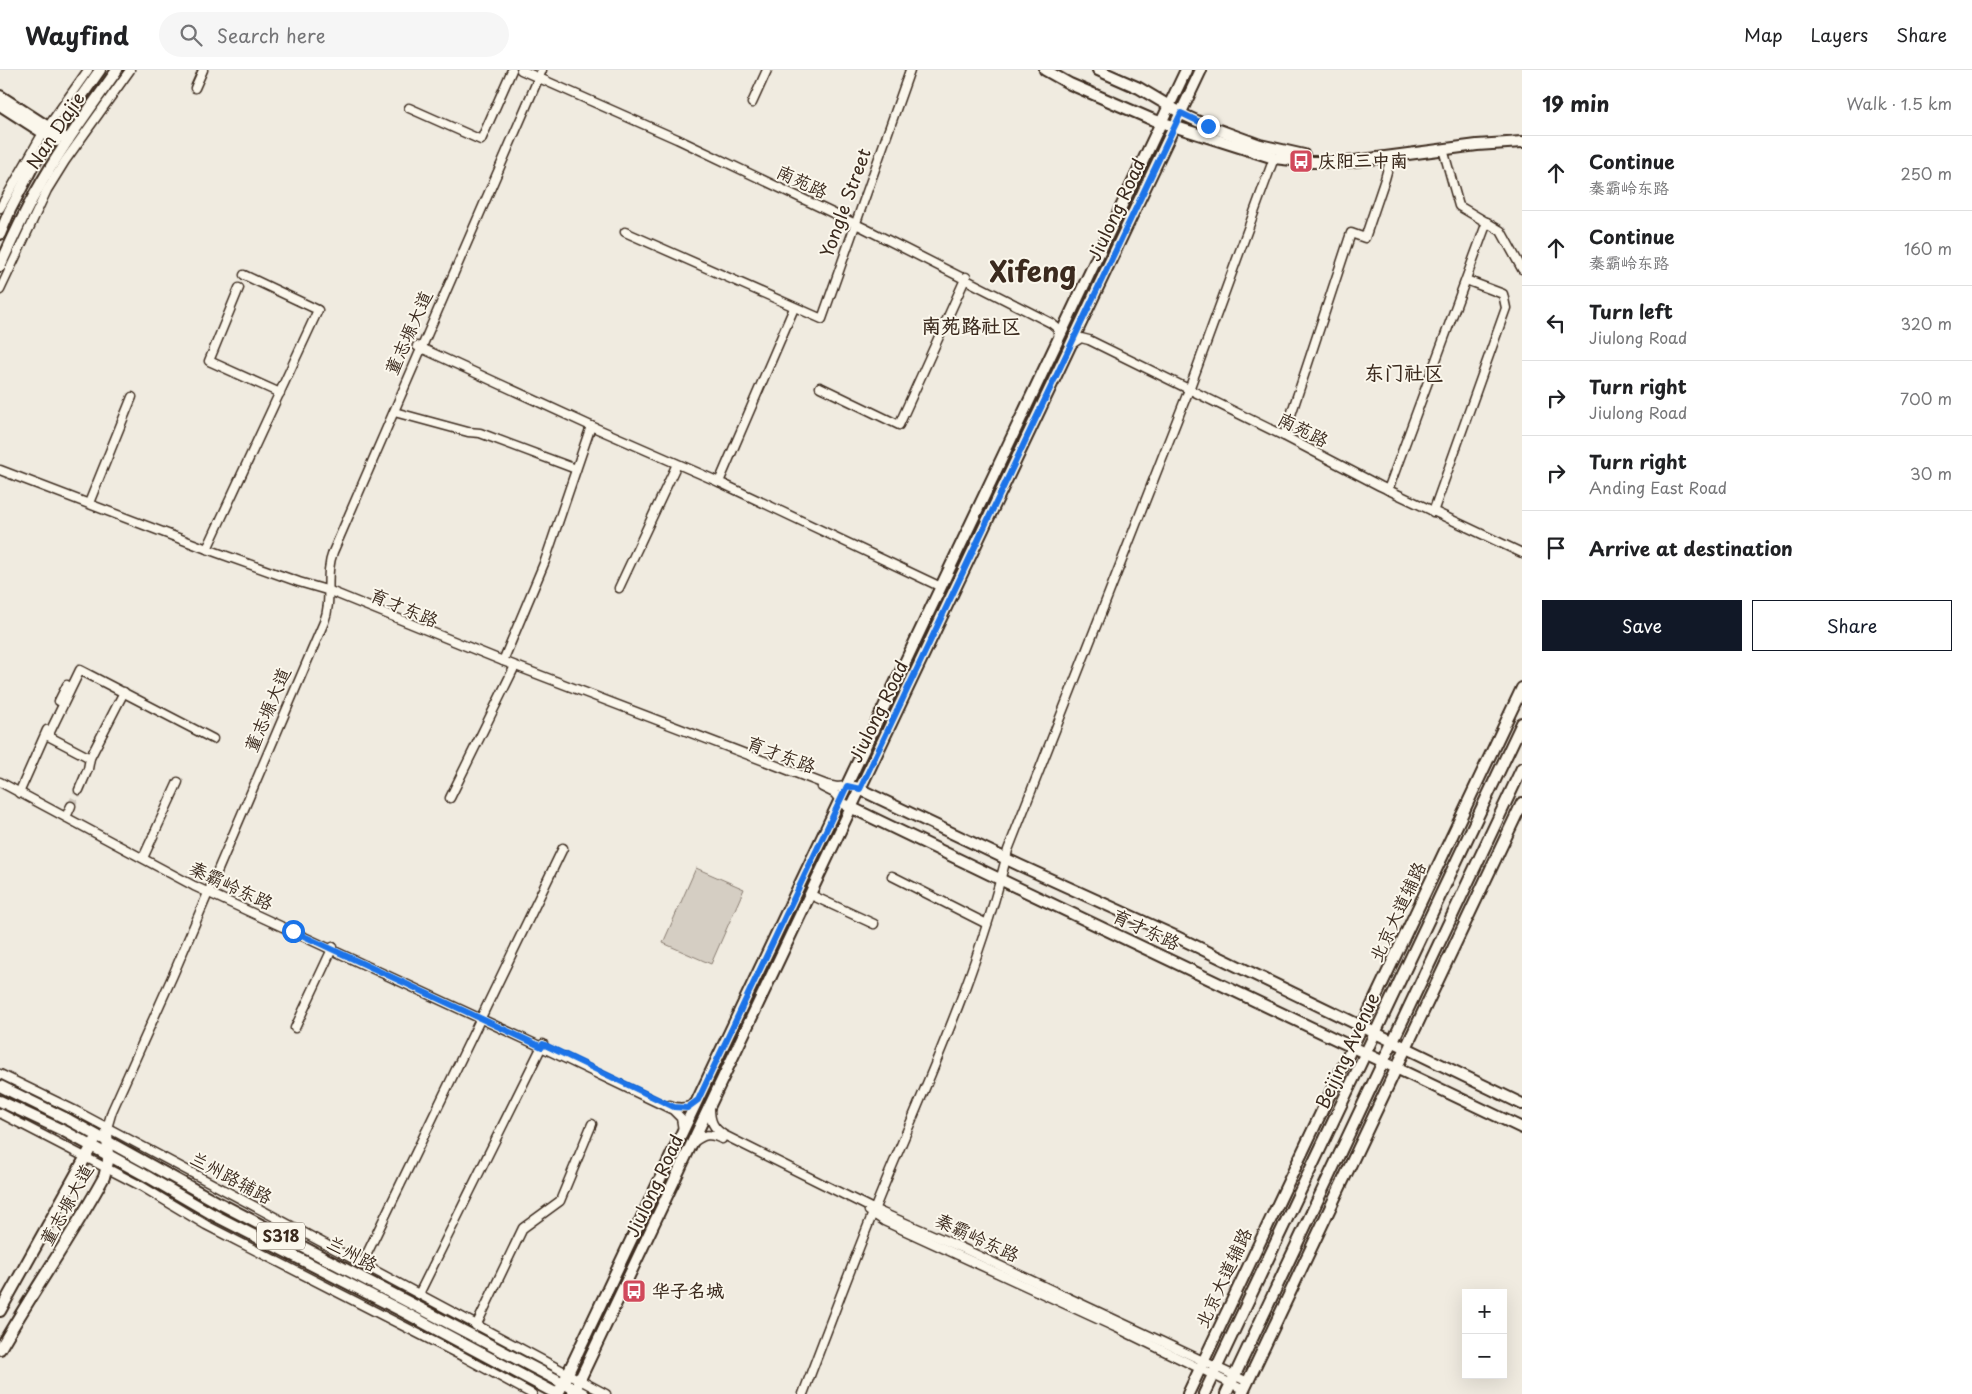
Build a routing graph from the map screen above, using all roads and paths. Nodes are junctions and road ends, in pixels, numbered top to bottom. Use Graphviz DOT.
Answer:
graph roads {
  1 [pos="88,70"];
  2 [pos="100,70"];
  3 [pos="117,70"];
  4 [pos="130,70"];
  5 [pos="203,70"];
  6 [pos="512,70"];
  7 [pos="520,70"];
  8 [pos="767,70"];
  9 [pos="910,70"];
  10 [pos="1044,70"];
  11 [pos="1098,70"];
  12 [pos="1186,70"];
  13 [pos="1201,70"];
  14 [pos="537,73"];
  15 [pos="195,88"];
  16 [pos="0,96"];
  17 [pos="752,103"];
  18 [pos="0,105"];
  19 [pos="1168,106"];
  20 [pos="409,108"];
  21 [pos="1181,113"];
  22 [pos="1161,122"];
  23 [pos="1175,126"];
  24 [pos="49,132"];
  25 [pos="1522,136"];
  26 [pos="1522,142"];
  27 [pos="66,143"];
  28 [pos="1443,150"];
  29 [pos="1391,156"];
  30 [pos="1274,158"];
  31 [pos="0,208"];
  32 [pos="855,222"];
  33 [pos="1487,222"];
  34 [pos="625,232"];
  35 [pos="0,234"];
  36 [pos="0,266"];
  37 [pos="1522,269"];
  38 [pos="244,275"];
  39 [pos="965,279"];
  40 [pos="1466,280"];
  41 [pos="239,288"];
  42 [pos="0,290"];
  43 [pos="794,308"];
  44 [pos="1070,316"];
  45 [pos="1082,322"];
  46 [pos="1060,338"];
  47 [pos="1072,344"];
  48 [pos="419,347"];
  49 [pos="820,387"];
  50 [pos="1190,389"];
  51 [pos="280,393"];
  52 [pos="132,397"];
  53 [pos="398,412"];
  54 [pos="591,426"];
  55 [pos="1284,434"];
  56 [pos="677,464"];
  57 [pos="576,469"];
  58 [pos="0,470"];
  59 [pos="0,475"];
  60 [pos="719,482"];
  61 [pos="1388,488"];
  62 [pos="89,503"];
  63 [pos="1433,510"];
  64 [pos="207,549"];
  65 [pos="1522,552"];
  66 [pos="941,587"];
  67 [pos="619,588"];
  68 [pos="327,592"];
  69 [pos="503,661"];
  70 [pos="513,670"];
  71 [pos="67,685"];
  72 [pos="1522,688"];
  73 [pos="124,692"];
  74 [pos="1522,722"];
  75 [pos="212,739"];
  76 [pos="90,758"];
  77 [pos="1522,768"];
  78 [pos="0,780"];
  79 [pos="178,782"];
  80 [pos="847,786"];
  81 [pos="860,789"];
  82 [pos="79,790"];
  83 [pos="20,791"];
  84 [pos="450,798"];
  85 [pos="840,800"];
  86 [pos="1522,803"];
  87 [pos="71,806"];
  88 [pos="852,808"];
  89 [pos="66,816"];
  90 [pos="563,848"];
  91 [pos="143,857"];
  92 [pos="1006,859"];
  93 [pos="892,876"];
  94 [pos="1001,880"];
  95 [pos="207,890"];
  96 [pos="811,895"];
  97 [pos="874,924"];
  98 [pos="987,924"];
  99 [pos="333,948"];
  100 [pos="481,1017"];
  101 [pos="1362,1026"];
  102 [pos="295,1028"];
  103 [pos="1375,1032"];
  104 [pos="1393,1041"];
  105 [pos="543,1046"];
  106 [pos="1352,1047"];
  107 [pos="1406,1048"];
  108 [pos="1365,1053"];
  109 [pos="1383,1062"];
  110 [pos="1396,1069"];
  111 [pos="0,1074"];
  112 [pos="0,1086"];
  113 [pos="698,1100"];
  114 [pos="0,1101"];
  115 [pos="1522,1104"];
  116 [pos="710,1108"];
  117 [pos="0,1113"];
  118 [pos="592,1124"];
  119 [pos="104,1127"];
  120 [pos="1522,1128"];
  121 [pos="682,1134"];
  122 [pos="101,1138"];
  123 [pos="694,1142"];
  124 [pos="92,1146"];
  125 [pos="108,1155"];
  126 [pos="87,1157"];
  127 [pos="107,1168"];
  128 [pos="874,1211"];
  129 [pos="362,1264"];
  130 [pos="419,1294"];
  131 [pos="0,1311"];
  132 [pos="476,1326"];
  133 [pos="0,1349"];
  134 [pos="1201,1364"];
  135 [pos="1215,1371"];
  136 [pos="1232,1379"];
  137 [pos="564,1380"];
  138 [pos="1245,1389"];
  139 [pos="578,1391"];
  140 [pos="554,1393"];
  141 [pos="532,1394"];
  142 [pos="606,1394"];
  143 [pos="803,1394"];
  144 [pos="1188,1394"];
  145 [pos="1204,1394"];
  146 [pos="1226,1394"];
  1 -- 24 [label="street"];
  2 -- 24 [label="main road, Nan Dajie"];
  3 -- 27 [label="main road, Nan Dajie"];
  4 -- 42 [label="street"];
  5 -- 15 [label="street"];
  6 -- 20 [label="street"];
  7 -- 14 [label="street, 南苑路"];
  8 -- 17 [label="street"];
  9 -- 32 [label="street, Yongle Street"];
  10 -- 22 [label="main road"];
  11 -- 19 [label="main road"];
  12 -- 19 [label="main road, Jiulong Road"];
  13 -- 21 [label="main road, Jiulong Road"];
  14 -- 32 [label="street, 南苑路"];
  14 -- 48 [label="street, 董志塬大道"];
  16 -- 24 [label="main road"];
  18 -- 24 [label="main road"];
  19 -- 21 [label="main road"];
  19 -- 22 [label="main road, Jiulong Road"];
  21 -- 23 [label="main road, Jiulong Road"];
  21 -- 25 [label="main road"];
  22 -- 23 [label="main road"];
  22 -- 44 [label="main road, Jiulong Road"];
  23 -- 30 [label="main road"];
  23 -- 45 [label="main road, Jiulong Road"];
  24 -- 27 [label="main road"];
  24 -- 31 [label="street"];
  24 -- 35 [label="main road, Nan Dajie"];
  26 -- 28 [label="main road"];
  27 -- 36 [label="main road, Nan Dajie"];
  28 -- 29 [label="main road"];
  28 -- 33 [label="street"];
  29 -- 30 [label="main road"];
  29 -- 55 [label="street"];
  30 -- 50 [label="street"];
  32 -- 39 [label="street, 南苑路"];
  32 -- 43 [label="street, Yongle Street"];
  33 -- 37 [label="street"];
  33 -- 40 [label="street"];
  34 -- 43 [label="street"];
  38 -- 51 [label="street"];
  39 -- 44 [label="street, 南苑路"];
  39 -- 46 [label="street, 南苑路"];
  39 -- 49 [label="street"];
  40 -- 61 [label="street"];
  40 -- 63 [label="street"];
  41 -- 51 [label="street"];
  43 -- 60 [label="street"];
  44 -- 46 [label="main road, Jiulong Road"];
  45 -- 47 [label="main road, Jiulong Road"];
  45 -- 50 [label="street, 南苑路"];
  46 -- 66 [label="main road, Jiulong Road"];
  47 -- 50 [label="street, 南苑路"];
  47 -- 81 [label="main road, Jiulong Road"];
  48 -- 54 [label="street"];
  48 -- 68 [label="street, 董志塬大道"];
  50 -- 55 [label="street, 南苑路"];
  50 -- 92 [label="street"];
  51 -- 64 [label="street"];
  52 -- 62 [label="street"];
  53 -- 57 [label="street"];
  54 -- 56 [label="street"];
  54 -- 57 [label="street"];
  55 -- 61 [label="street, 南苑路"];
  56 -- 60 [label="street"];
  56 -- 67 [label="street"];
  57 -- 69 [label="street"];
  58 -- 62 [label="street, 育才东路"];
  59 -- 68 [label="street, 育才东路"];
  60 -- 66 [label="street"];
  61 -- 63 [label="street, 南苑路"];
  62 -- 64 [label="street, 育才东路"];
  63 -- 65 [label="street, 南苑路"];
  64 -- 68 [label="street, 育才东路"];
  66 -- 80 [label="main road, Jiulong Road"];
  68 -- 69 [label="street, 育才东路"];
  68 -- 70 [label="street, 育才东路"];
  68 -- 95 [label="street, 董志塬大道"];
  69 -- 80 [label="street, 育才东路"];
  70 -- 84 [label="street"];
  70 -- 85 [label="street, 育才东路"];
  71 -- 83 [label="street"];
  72 -- 101 [label="main road, 北京大道辅路"];
  73 -- 75 [label="street"];
  73 -- 76 [label="street"];
  73 -- 76 [label="street"];
  74 -- 103 [label="main road, Beijing Avenue"];
  76 -- 82 [label="street"];
  77 -- 104 [label="main road, Beijing Avenue"];
  78 -- 83 [label="street, 秦霸岭东路"];
  79 -- 91 [label="street"];
  80 -- 81 [label="main road, 育才东路"];
  80 -- 85 [label="main road, Jiulong Road"];
  81 -- 88 [label="main road, Jiulong Road"];
  81 -- 92 [label="main road, 育才东路"];
  83 -- 89 [label="street, 秦霸岭东路"];
  85 -- 88 [label="main road, 育才东路"];
  85 -- 113 [label="main road, Jiulong Road"];
  86 -- 107 [label="main road"];
  87 -- 89 [label="street"];
  88 -- 94 [label="main road, 育才东路"];
  88 -- 96 [label="main road, Jiulong Road"];
  89 -- 91 [label="street, 秦霸岭东路"];
  90 -- 100 [label="street"];
  91 -- 95 [label="street, 秦霸岭东路"];
  92 -- 94 [label="street"];
  92 -- 101 [label="main road, 育才东路"];
  93 -- 98 [label="street"];
  94 -- 98 [label="street"];
  94 -- 106 [label="main road, 育才东路"];
  95 -- 99 [label="street, 秦霸岭东路"];
  95 -- 119 [label="street, 董志塬大道"];
  96 -- 97 [label="street"];
  96 -- 116 [label="main road, Jiulong Road"];
  98 -- 128 [label="street"];
  99 -- 100 [label="street, 秦霸岭东路"];
  99 -- 102 [label="street"];
  100 -- 105 [label="street, 秦霸岭东路"];
  100 -- 129 [label="street"];
  101 -- 103 [label="main road, 育才东路"];
  101 -- 106 [label="main road, 北京大道辅路"];
  103 -- 104 [label="main road, 育才东路"];
  103 -- 108 [label="main road, Beijing Avenue"];
  104 -- 107 [label="main road, 育才东路"];
  104 -- 109 [label="main road, Beijing Avenue"];
  105 -- 113 [label="street, 秦霸岭东路"];
  105 -- 121 [label="street, 秦霸岭东路"];
  105 -- 130 [label="street"];
  106 -- 108 [label="main road, 育才东路"];
  106 -- 134 [label="main road, 北京大道辅路"];
  107 -- 110 [label="main road"];
  107 -- 115 [label="main road, 育才东路"];
  108 -- 109 [label="main road, 育才东路"];
  108 -- 135 [label="main road, Beijing Avenue"];
  109 -- 110 [label="main road, 育才东路"];
  109 -- 136 [label="main road, Beijing Avenue"];
  110 -- 120 [label="main road, 育才东路"];
  110 -- 138 [label="main road"];
  111 -- 119 [label="street, 兰州路辅路"];
  112 -- 122 [label="main road, 兰州路 / S318"];
  113 -- 121 [label="main road, Jiulong Road"];
  114 -- 124 [label="main road, 兰州路 / S318"];
  116 -- 123 [label="main road, Jiulong Road"];
  116 -- 128 [label="street, 秦霸岭东路"];
  117 -- 126 [label="street"];
  118 -- 132 [label="street"];
  119 -- 122 [label="main road, 董志塬大道"];
  119 -- 129 [label="street, 兰州路辅路"];
  121 -- 137 [label="main road, Jiulong Road"];
  122 -- 124 [label="main road, 董志塬大道"];
  122 -- 125 [label="main road, 董志塬大道"];
  122 -- 137 [label="main road, 兰州路 / S318"];
  123 -- 128 [label="street, 秦霸岭东路"];
  123 -- 139 [label="main road, Jiulong Road"];
  124 -- 125 [label="main road, 兰州路 / S318"];
  124 -- 126 [label="main road, 董志塬大道"];
  125 -- 127 [label="main road, 董志塬大道"];
  125 -- 140 [label="main road, 兰州路 / S318"];
  126 -- 127 [label="street"];
  126 -- 131 [label="main road, 董志塬大道"];
  127 -- 133 [label="main road, 董志塬大道"];
  127 -- 141 [label="street"];
  128 -- 134 [label="street, 秦霸岭东路"];
  128 -- 143 [label="street"];
  129 -- 130 [label="street, 兰州路辅路"];
  130 -- 132 [label="street, 兰州路辅路"];
  132 -- 137 [label="street, 兰州路辅路"];
  134 -- 135 [label="street, 秦霸岭东路"];
  134 -- 144 [label="main road, 北京大道辅路"];
  135 -- 136 [label="street, 秦霸岭东路"];
  135 -- 145 [label="main road, Beijing Avenue"];
  136 -- 138 [label="street, 秦霸岭东路"];
  136 -- 146 [label="main road, Beijing Avenue"];
  137 -- 139 [label="main road, 兰州路 / S318"];
  137 -- 140 [label="main road, Jiulong Road"];
  139 -- 142 [label="street"];
}
